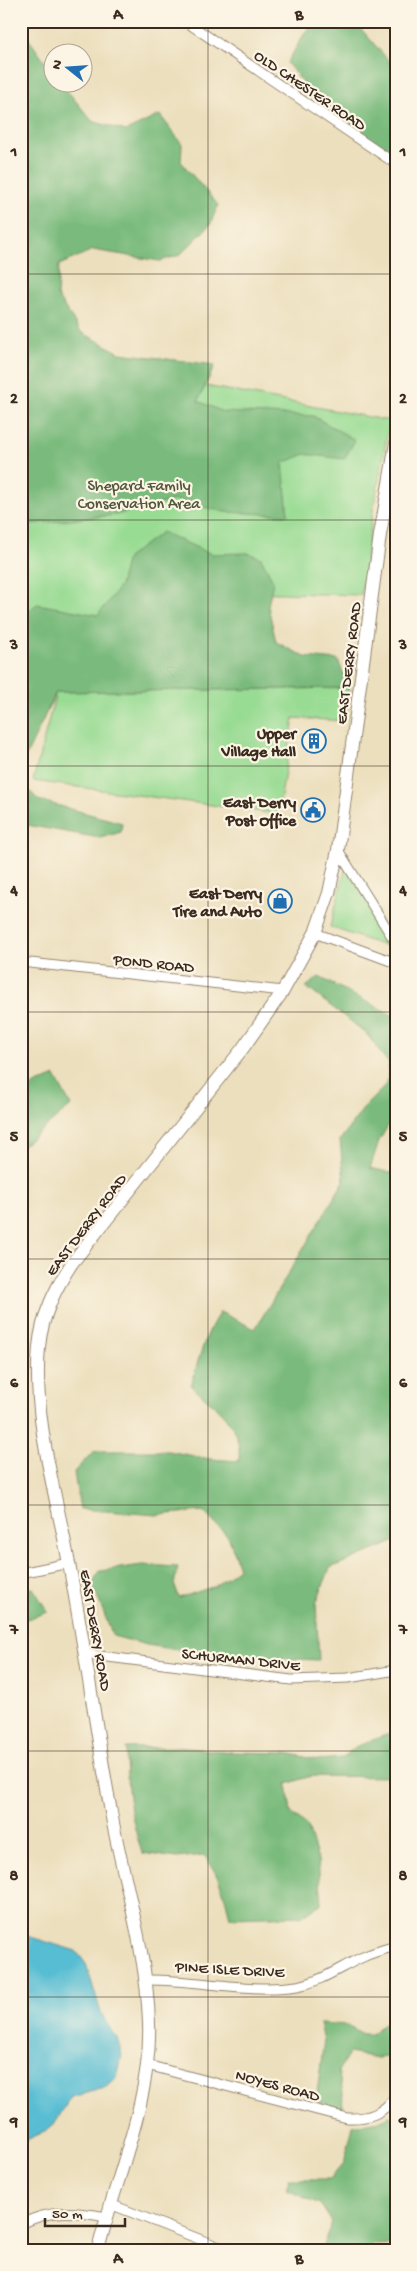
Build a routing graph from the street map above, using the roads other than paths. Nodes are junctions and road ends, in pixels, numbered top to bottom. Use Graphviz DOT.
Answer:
graph roads {
  1 [pos="185,21"];
  2 [pos="396,164"];
  3 [pos="396,443"];
  4 [pos="338,850"];
  5 [pos="315,933"];
  6 [pos="396,943"];
  7 [pos="21,962"];
  8 [pos="396,963"];
  9 [pos="283,991"];
  10 [pos="69,1563"];
  11 [pos="21,1573"];
  12 [pos="84,1654"];
  13 [pos="396,1670"];
  14 [pos="396,1946"];
  15 [pos="145,1980"];
  16 [pos="147,2065"];
  17 [pos="396,2095"];
  18 [pos="108,2211"];
  19 [pos="21,2224"];
  20 [pos="98,2250"];
  21 [pos="228,2250"];
  1 -- 2 [label="street, OLD CHESTER ROAD"];
  3 -- 4 [label="street, EAST DERRY ROAD"];
  4 -- 5 [label="street, EAST DERRY ROAD"];
  4 -- 6 [label="street"];
  5 -- 8 [label="street"];
  5 -- 9 [label="street, EAST DERRY ROAD"];
  7 -- 9 [label="street, POND ROAD"];
  9 -- 10 [label="street, EAST DERRY ROAD"];
  10 -- 11 [label="street"];
  10 -- 12 [label="street, EAST DERRY ROAD"];
  12 -- 13 [label="street, SCHURMAN DRIVE"];
  12 -- 15 [label="street, EAST DERRY ROAD"];
  14 -- 15 [label="street, PINE ISLE DRIVE"];
  15 -- 16 [label="street, EAST DERRY ROAD"];
  16 -- 17 [label="street, NOYES ROAD"];
  16 -- 18 [label="street, EAST DERRY ROAD"];
  18 -- 19 [label="street"];
  18 -- 20 [label="street, EAST DERRY ROAD"];
  18 -- 21 [label="street"];
}
